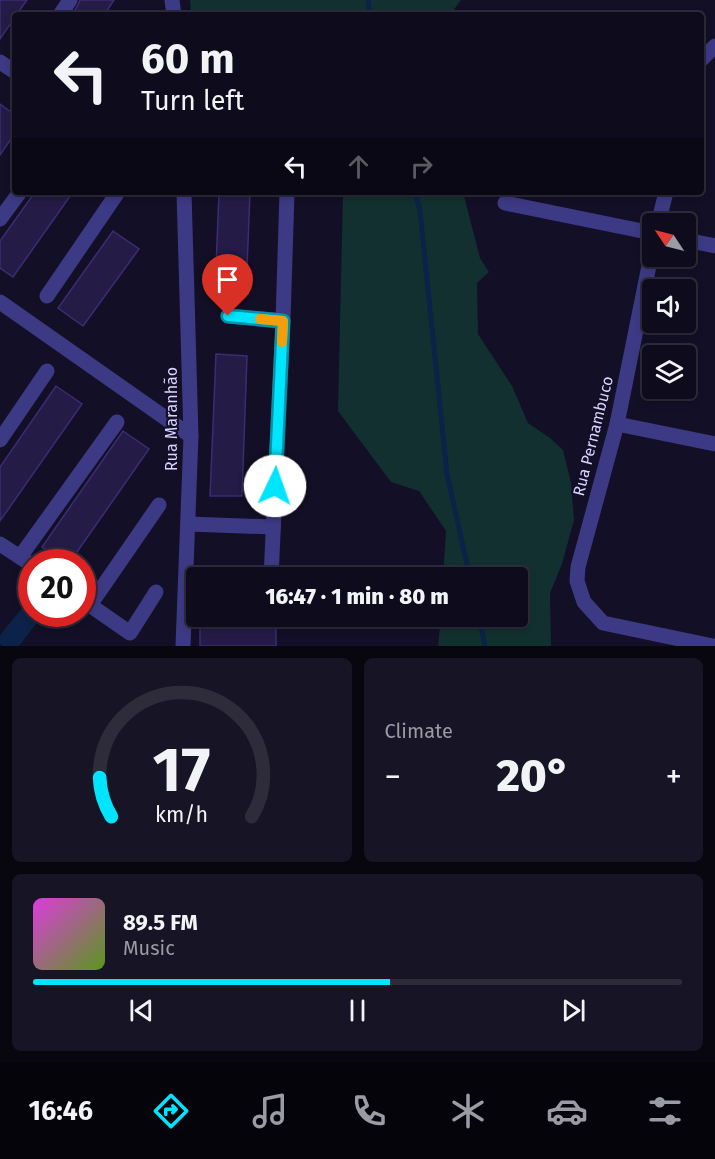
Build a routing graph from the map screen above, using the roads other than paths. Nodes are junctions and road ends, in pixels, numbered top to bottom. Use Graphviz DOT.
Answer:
graph roads {
  1 [pos="715,46"];
  2 [pos="704,57"];
  3 [pos="18,195"];
  4 [pos="116,195"];
  5 [pos="184,195"];
  6 [pos="287,195"];
  7 [pos="665,195"];
  8 [pos="505,202"];
  9 [pos="661,213"];
  10 [pos="0,219"];
  11 [pos="642,231"];
  12 [pos="696,242"];
  13 [pos="715,246"];
  14 [pos="649,267"];
  15 [pos="47,296"];
  16 [pos="0,302"];
  17 [pos="228,316"];
  18 [pos="283,321"];
  19 [pos="47,371"];
  20 [pos="117,422"];
  21 [pos="617,424"];
  22 [pos="191,436"];
  23 [pos="0,440"];
  24 [pos="715,444"];
  25 [pos="159,505"];
  26 [pos="188,524"];
  27 [pos="273,528"];
  28 [pos="0,544"];
  29 [pos="34,549"];
  30 [pos="18,556"];
  31 [pos="271,567"];
  32 [pos="96,589"];
  33 [pos="156,592"];
  34 [pos="96,609"];
  35 [pos="183,646"];
  36 [pos="713,646"];
  1 -- 2 [label="street"];
  3 -- 10 [label="street"];
  4 -- 15 [label="street"];
  5 -- 22 [label="street, Rua Maranhão"];
  6 -- 18 [label="street"];
  7 -- 9 [label="street"];
  8 -- 11 [label="street"];
  12 -- 13 [label="street"];
  14 -- 21 [label="street, Rua Pernambuco"];
  16 -- 22 [label="street"];
  17 -- 18 [label="street"];
  18 -- 27 [label="street"];
  19 -- 23 [label="street"];
  20 -- 29 [label="street"];
  21 -- 24 [label="street"];
  21 -- 36 [label="street, Rua Pernambuco"];
  22 -- 26 [label="street, Rua Maranhão"];
  25 -- 32 [label="street"];
  26 -- 27 [label="street"];
  26 -- 35 [label="street, Rua Maranhão"];
  27 -- 31 [label="street"];
  28 -- 30 [label="street"];
  33 -- 34 [label="street"];
}
